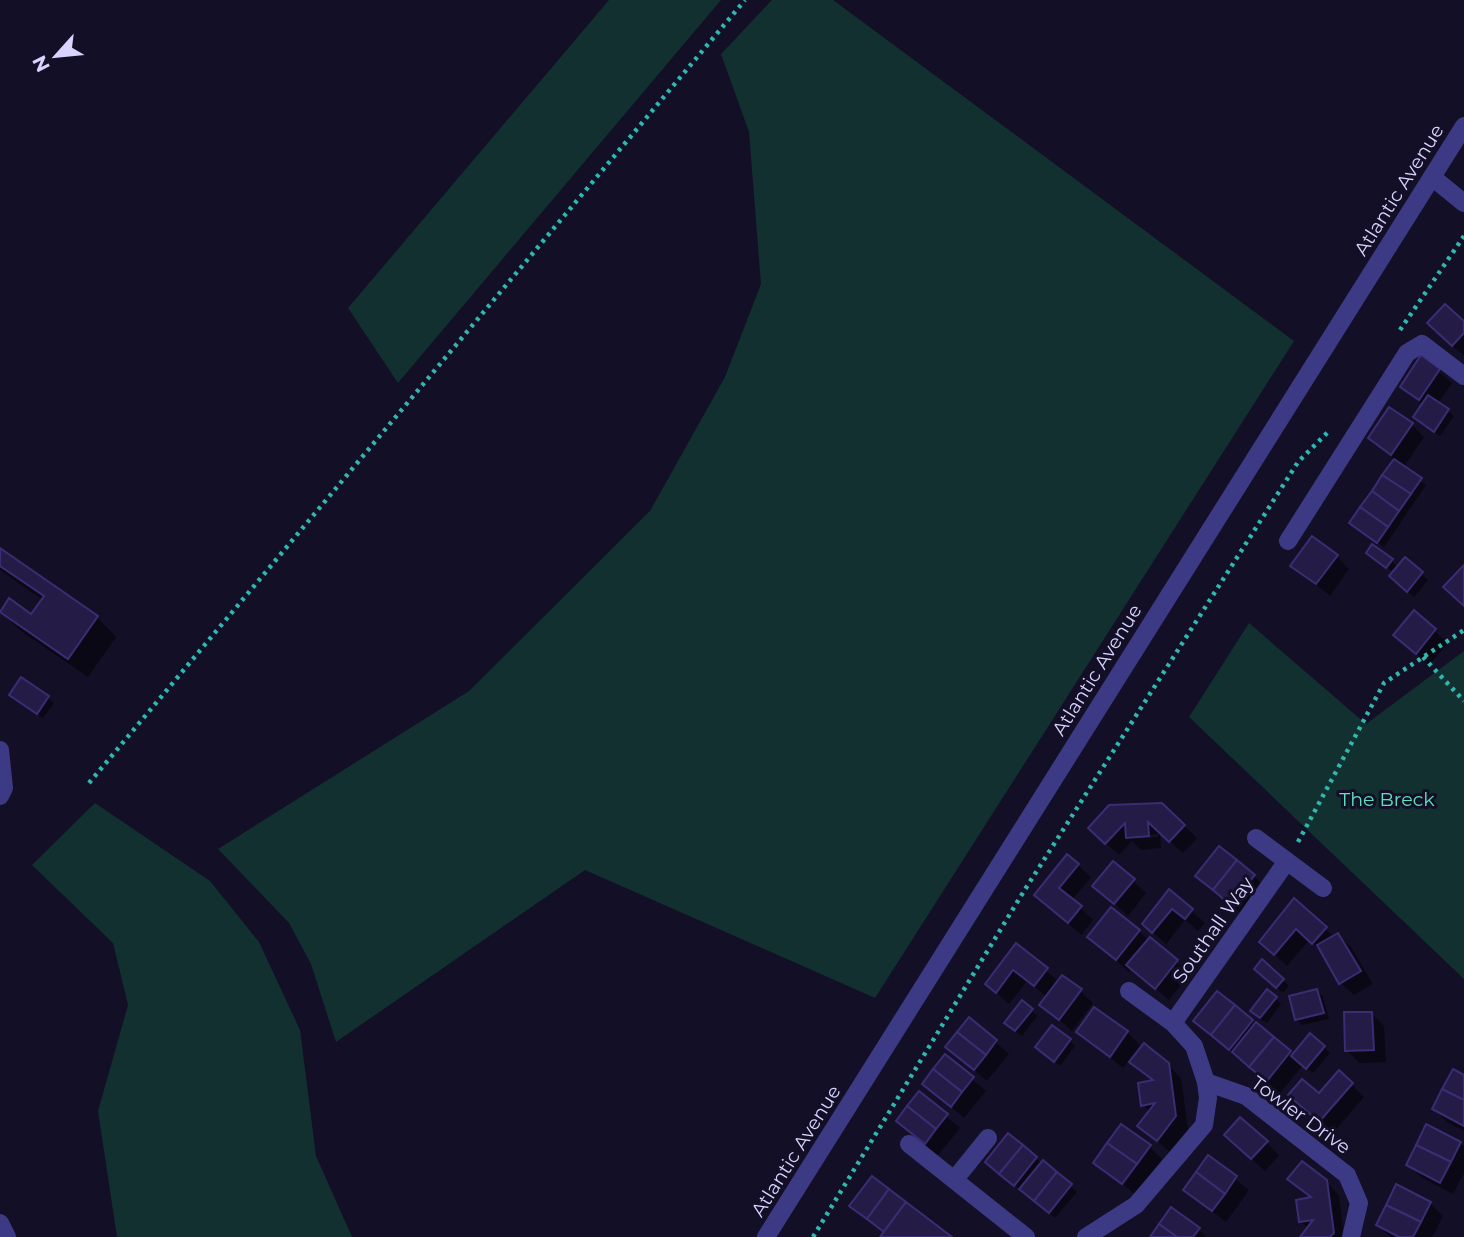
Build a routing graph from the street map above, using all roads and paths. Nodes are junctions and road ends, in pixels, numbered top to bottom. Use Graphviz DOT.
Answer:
graph roads {
  1 [pos="745,0"];
  2 [pos="1464,126"];
  3 [pos="1432,177"];
  4 [pos="1464,203"];
  5 [pos="1464,236"];
  6 [pos="1396,336"];
  7 [pos="1464,376"];
  8 [pos="1336,424"];
  9 [pos="1288,541"];
  10 [pos="1464,630"];
  11 [pos="1423,657"];
  12 [pos="1464,701"];
  13 [pos="0,750"];
  14 [pos="89,783"];
  15 [pos="0,796"];
  16 [pos="1256,838"];
  17 [pos="1287,861"];
  18 [pos="1323,888"];
  19 [pos="1129,991"];
  20 [pos="1173,1023"];
  21 [pos="1206,1082"];
  22 [pos="988,1138"];
  23 [pos="909,1144"];
  24 [pos="955,1178"];
  25 [pos="0,1223"];
  26 [pos="7,1237"];
  27 [pos="766,1237"];
  28 [pos="813,1237"];
  29 [pos="1026,1237"];
  30 [pos="1086,1237"];
  31 [pos="1351,1237"];
  1 -- 14 [label="path"];
  2 -- 3 [label="street, Atlantic Avenue"];
  3 -- 4 [label="street"];
  3 -- 27 [label="street, Atlantic Avenue"];
  5 -- 6 [label="path"];
  7 -- 9 [label="street"];
  8 -- 28 [label="path"];
  10 -- 11 [label="path"];
  11 -- 12 [label="path"];
  11 -- 17 [label="path"];
  13 -- 15 [label="street"];
  16 -- 17 [label="street"];
  17 -- 18 [label="street"];
  17 -- 20 [label="street, Southall Way"];
  19 -- 20 [label="street"];
  20 -- 21 [label="street"];
  21 -- 30 [label="street"];
  21 -- 31 [label="street, Towler Drive"];
  22 -- 24 [label="street"];
  23 -- 24 [label="street"];
  24 -- 29 [label="street"];
  25 -- 26 [label="street"];
}
